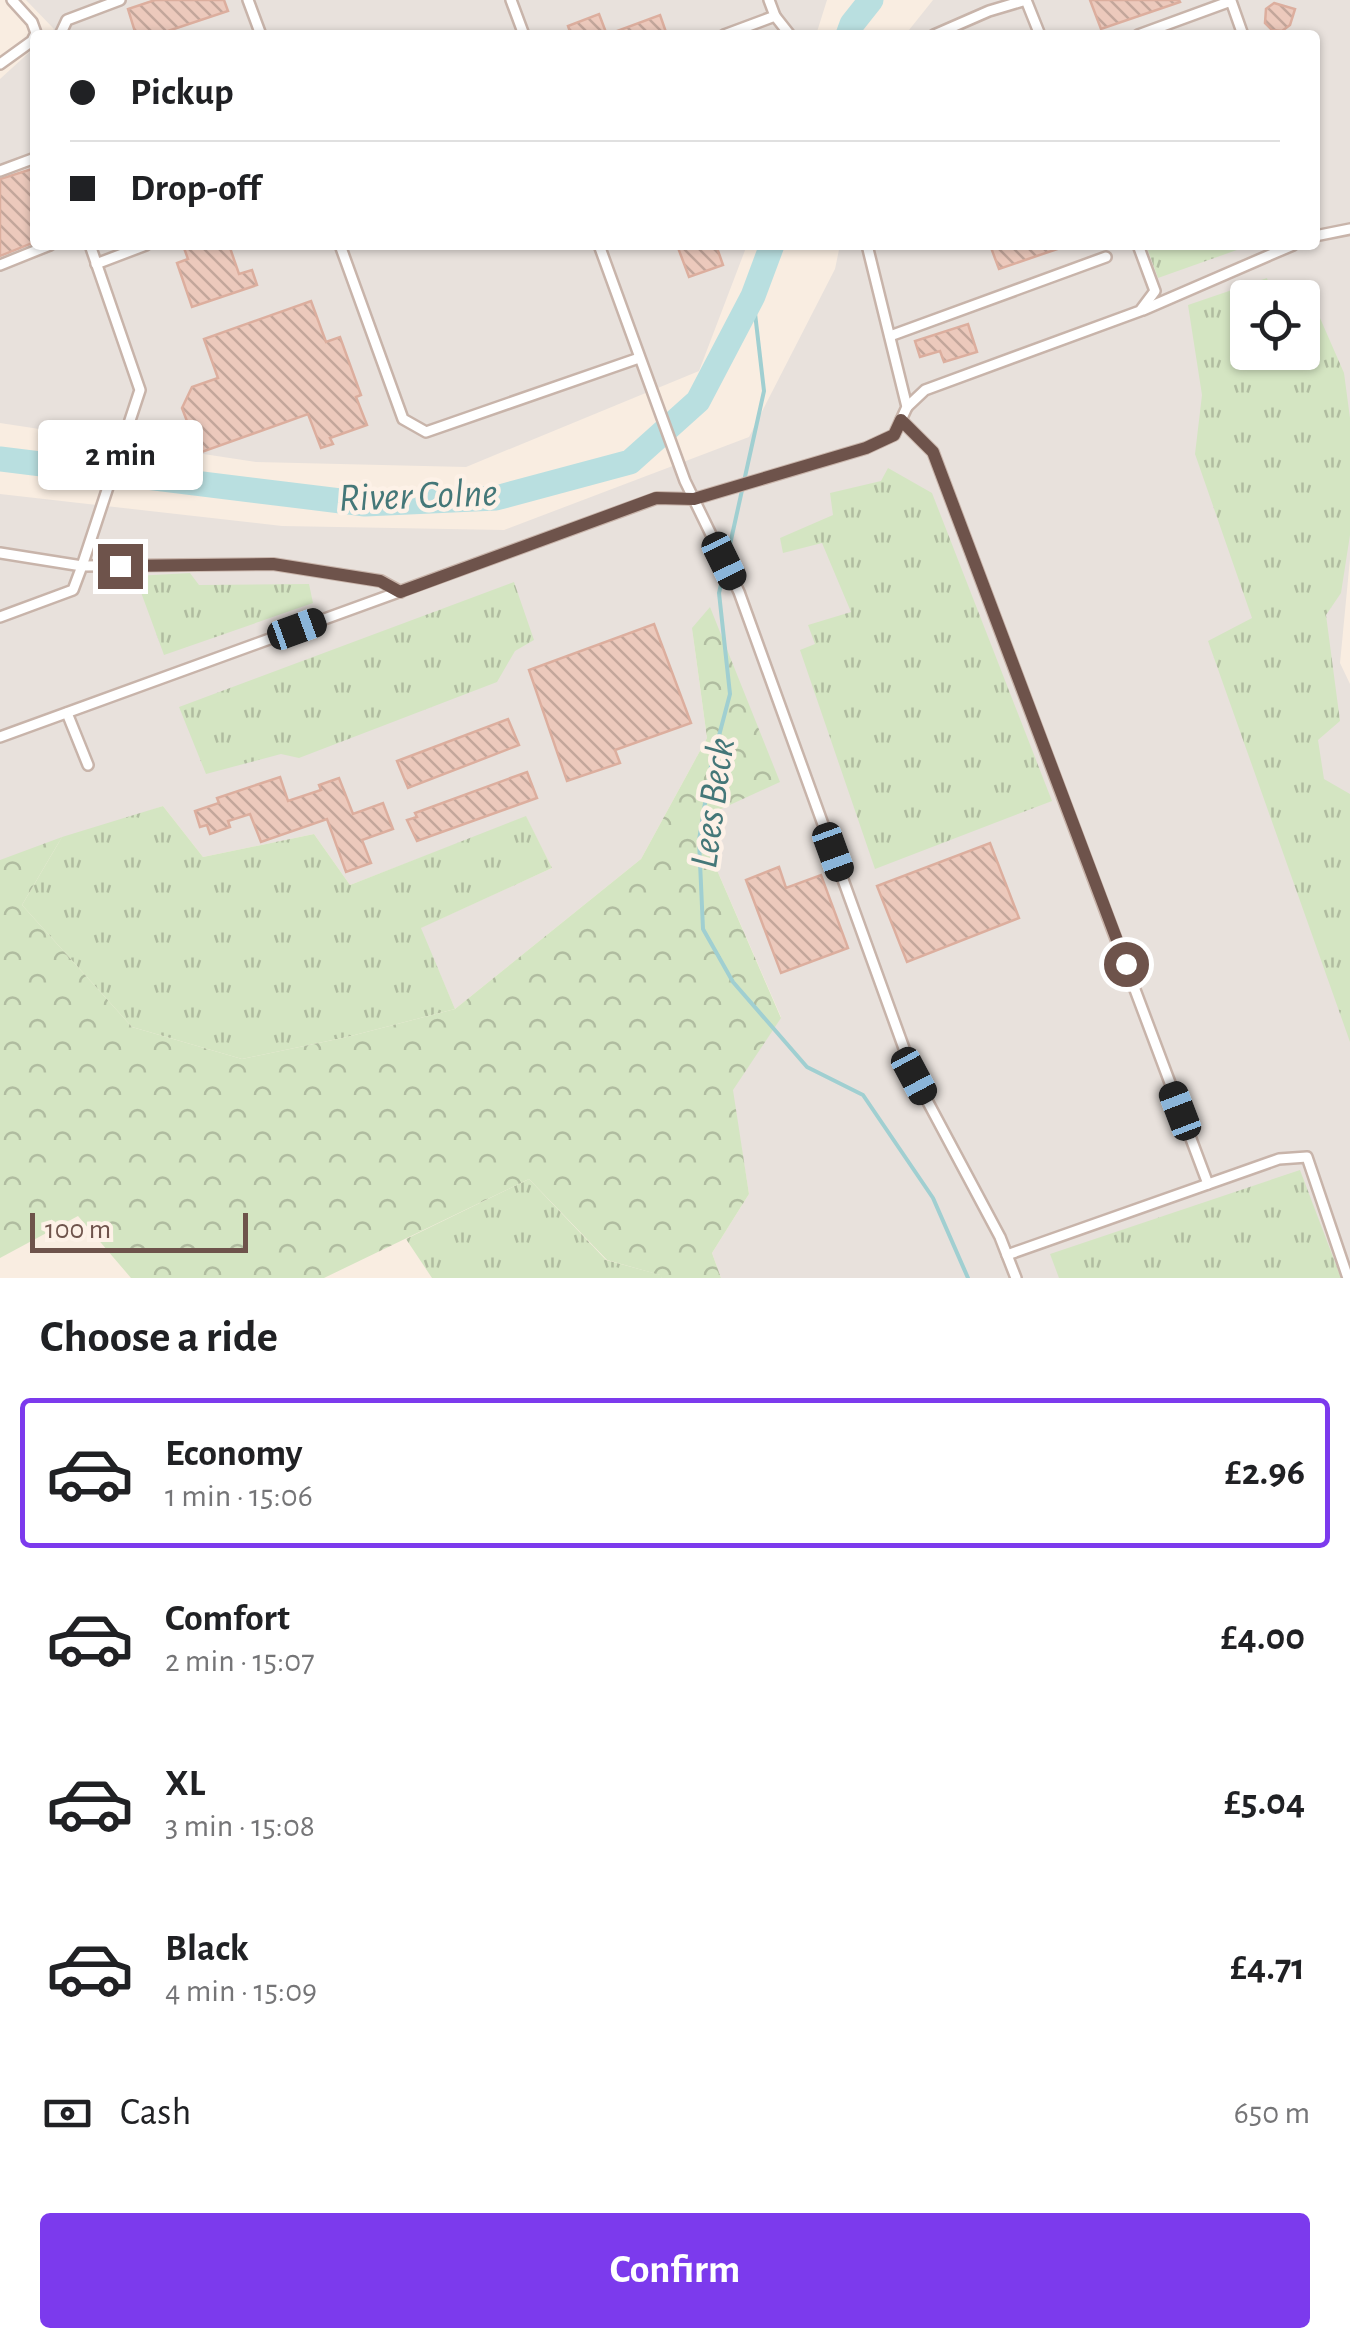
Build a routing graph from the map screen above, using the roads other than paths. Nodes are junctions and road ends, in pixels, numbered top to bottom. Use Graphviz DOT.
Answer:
graph roads {
  1 [pos="12,0"];
  2 [pos="120,0"];
  3 [pos="248,0"];
  4 [pos="511,0"];
  5 [pos="769,0"];
  6 [pos="1231,0"];
  7 [pos="775,16"];
  8 [pos="35,30"];
  9 [pos="63,30"];
  10 [pos="259,30"];
  11 [pos="522,30"];
  12 [pos="737,30"];
  13 [pos="786,30"];
  14 [pos="945,30"];
  15 [pos="1038,30"];
  16 [pos="1151,30"];
  17 [pos="1241,30"];
  18 [pos="30,42"];
  19 [pos="0,64"];
  20 [pos="30,160"];
  21 [pos="0,171"];
  22 [pos="1350,229"];
  23 [pos="1320,235"];
  24 [pos="38,250"];
  25 [pos="92,250"];
  26 [pos="133,250"];
  27 [pos="342,250"];
  28 [pos="600,250"];
  29 [pos="868,250"];
  30 [pos="1140,250"];
  31 [pos="1283,250"];
  32 [pos="1106,257"];
  33 [pos="96,264"];
  34 [pos="0,265"];
  35 [pos="1140,311"];
  36 [pos="890,336"];
  37 [pos="639,358"];
  38 [pos="907,407"];
  39 [pos="901,420"];
  40 [pos="694,499"];
  41 [pos="0,554"];
  42 [pos="82,566"];
  43 [pos="400,592"];
  44 [pos="0,617"];
  45 [pos="68,713"];
  46 [pos="0,737"];
  47 [pos="88,765"];
  48 [pos="1208,1184"];
  49 [pos="1008,1255"];
  50 [pos="1016,1278"];
  51 [pos="1348,1278"];
  1 -- 8 [label="lane"];
  2 -- 9 [label="lane"];
  3 -- 10 [label="lane"];
  4 -- 11 [label="lane"];
  5 -- 7 [label="lane"];
  6 -- 16 [label="lane"];
  6 -- 17 [label="lane"];
  7 -- 12 [label="lane"];
  7 -- 13 [label="lane"];
  14 -- 15 [label="lane"];
  18 -- 19 [label="lane"];
  20 -- 21 [label="lane"];
  22 -- 23 [label="lane"];
  24 -- 34 [label="lane"];
  25 -- 33 [label="lane"];
  26 -- 33 [label="lane"];
  27 -- 37 [label="lane"];
  28 -- 37 [label="lane"];
  29 -- 36 [label="lane"];
  30 -- 35 [label="lane"];
  31 -- 35 [label="lane"];
  32 -- 36 [label="lane"];
  33 -- 42 [label="lane"];
  35 -- 38 [label="lane"];
  36 -- 38 [label="lane"];
  37 -- 40 [label="lane"];
  38 -- 39 [label="lane"];
  39 -- 40 [label="lane"];
  39 -- 48 [label="lane"];
  40 -- 43 [label="lane"];
  40 -- 49 [label="lane"];
  41 -- 42 [label="lane"];
  42 -- 43 [label="lane"];
  42 -- 44 [label="lane"];
  43 -- 45 [label="lane"];
  45 -- 46 [label="lane"];
  45 -- 47 [label="lane"];
  48 -- 49 [label="lane"];
  48 -- 51 [label="lane"];
  49 -- 50 [label="lane"];
}
